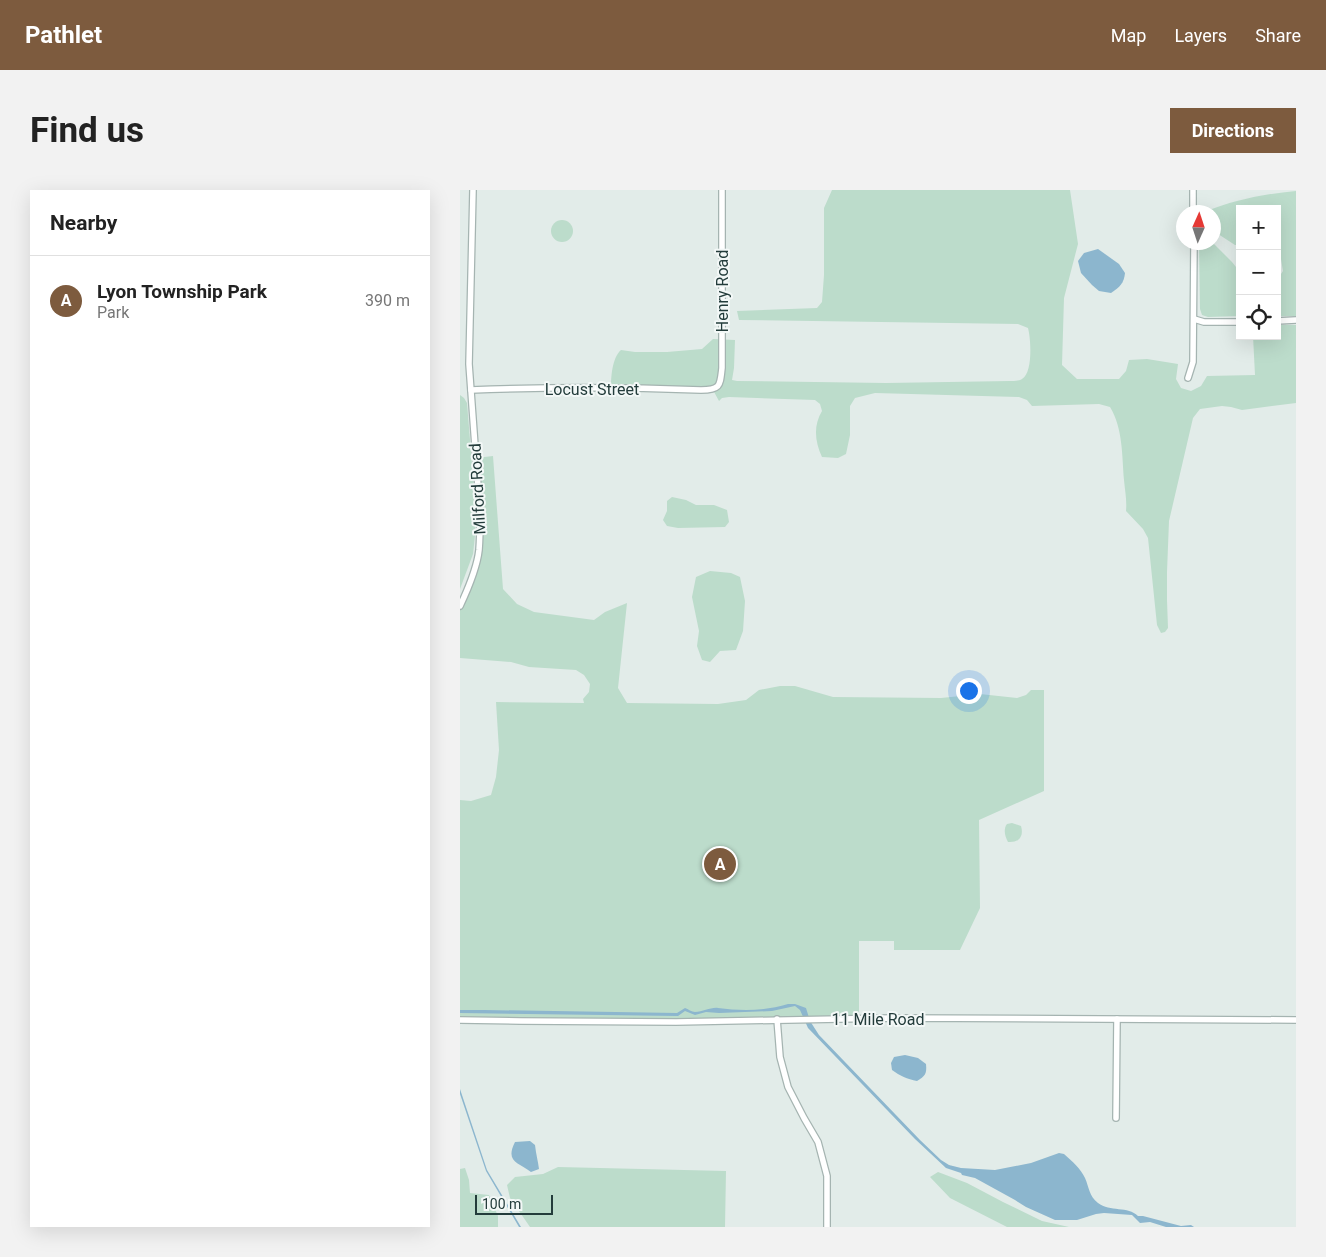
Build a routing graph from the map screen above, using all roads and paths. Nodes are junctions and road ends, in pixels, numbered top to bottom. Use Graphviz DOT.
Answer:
graph roads {
  1 [pos="473,190"];
  2 [pos="722,190"];
  3 [pos="1194,190"];
  4 [pos="1194,205"];
  5 [pos="1194,250"];
  6 [pos="1194,318"];
  7 [pos="1296,320"];
  8 [pos="1281,321"];
  9 [pos="1236,322"];
  10 [pos="1188,378"];
  11 [pos="471,390"];
  12 [pos="713,390"];
  13 [pos="460,606"];
  14 [pos="777,1019"];
  15 [pos="1117,1019"];
  16 [pos="460,1020"];
  17 [pos="1296,1020"];
  18 [pos="1116,1118"];
  19 [pos="827,1227"];
  1 -- 11 [label="street, Milford Road"];
  2 -- 12 [label="street, Henry Road"];
  3 -- 4 [label="street"];
  5 -- 6 [label="street"];
  6 -- 9 [label="street"];
  6 -- 10 [label="street"];
  7 -- 8 [label="street"];
  11 -- 12 [label="street, Locust Street"];
  11 -- 13 [label="street, Milford Road"];
  14 -- 15 [label="street, 11 Mile Road"];
  14 -- 16 [label="street, 11 Mile Road"];
  14 -- 19 [label="street"];
  15 -- 17 [label="street, 11 Mile Road"];
  15 -- 18 [label="street"];
}
